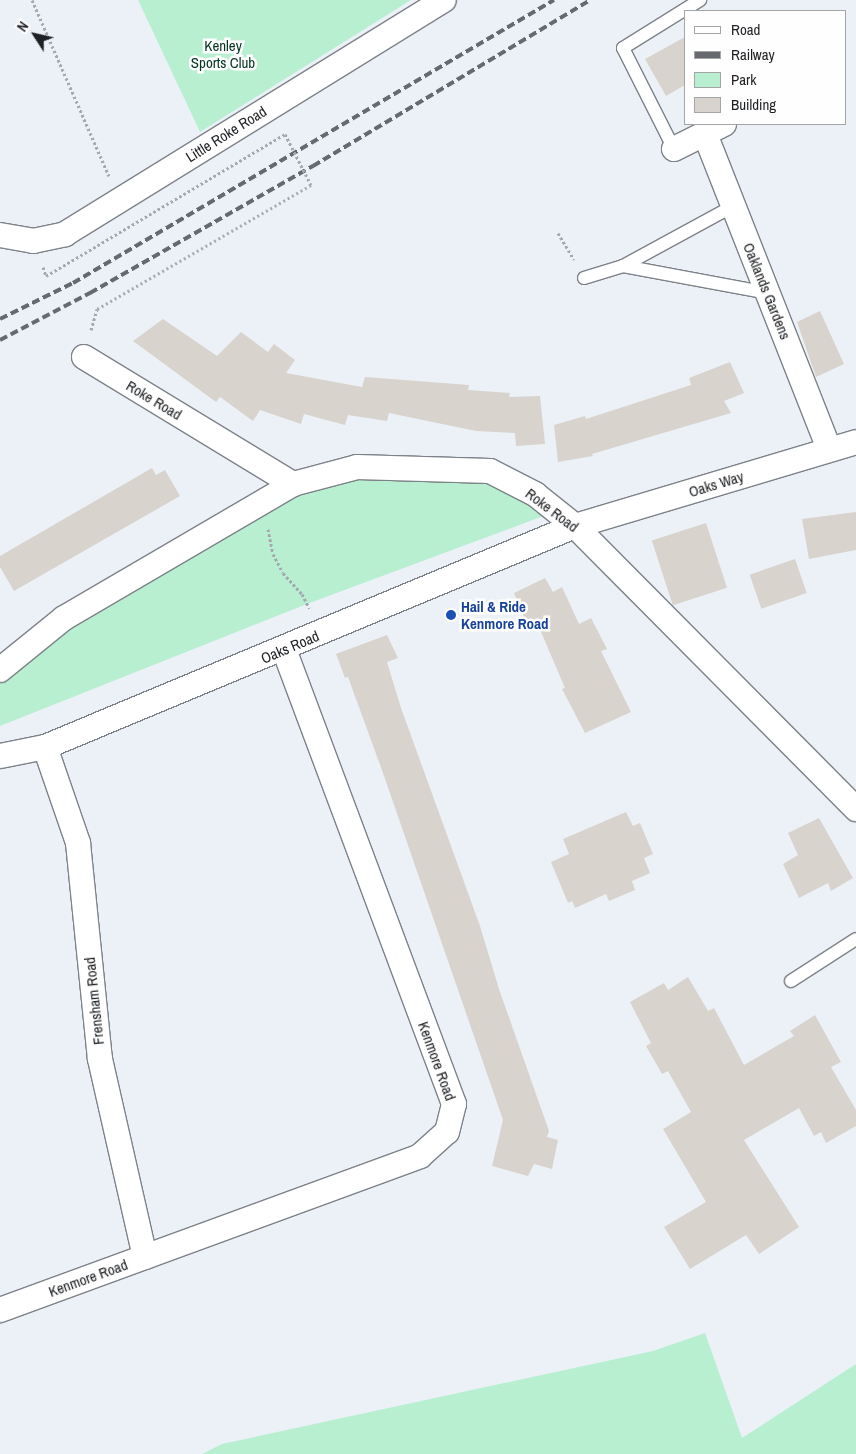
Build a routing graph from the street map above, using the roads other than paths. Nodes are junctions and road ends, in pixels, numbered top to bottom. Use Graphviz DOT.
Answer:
graph roads {
  1 [pos="444,0"];
  2 [pos="700,0"];
  3 [pos="714,129"];
  4 [pos="674,148"];
  5 [pos="733,206"];
  6 [pos="0,235"];
  7 [pos="622,266"];
  8 [pos="584,278"];
  9 [pos="768,293"];
  10 [pos="84,357"];
  11 [pos="856,442"];
  12 [pos="829,449"];
  13 [pos="293,484"];
  14 [pos="575,526"];
  15 [pos="284,650"];
  16 [pos="0,670"];
  17 [pos="45,747"];
  18 [pos="0,756"];
  19 [pos="856,810"];
  20 [pos="856,939"];
  21 [pos="791,981"];
  22 [pos="145,1257"];
  23 [pos="0,1310"];
  1 -- 6 [label="street, Little Roke Road"];
  2 -- 4 [label="lane"];
  3 -- 4 [label="street, Oaklands Gardens"];
  3 -- 5 [label="street, Oaklands Gardens"];
  5 -- 7 [label="lane"];
  5 -- 9 [label="street, Oaklands Gardens"];
  7 -- 8 [label="lane"];
  7 -- 9 [label="lane"];
  9 -- 12 [label="street, Oaklands Gardens"];
  10 -- 13 [label="street, Roke Road"];
  11 -- 12 [label="street, Oaks Way"];
  12 -- 14 [label="street, Oaks Way"];
  13 -- 14 [label="street, Roke Road"];
  13 -- 16 [label="street"];
  14 -- 15 [label="street, Oaks Road"];
  14 -- 19 [label="street, Roke Road"];
  15 -- 17 [label="street, Oaks Road"];
  15 -- 22 [label="street, Kenmore Road"];
  17 -- 18 [label="street, Oaks Road"];
  17 -- 22 [label="street, Frensham Road"];
  20 -- 21 [label="lane"];
  22 -- 23 [label="street, Kenmore Road"];
}
